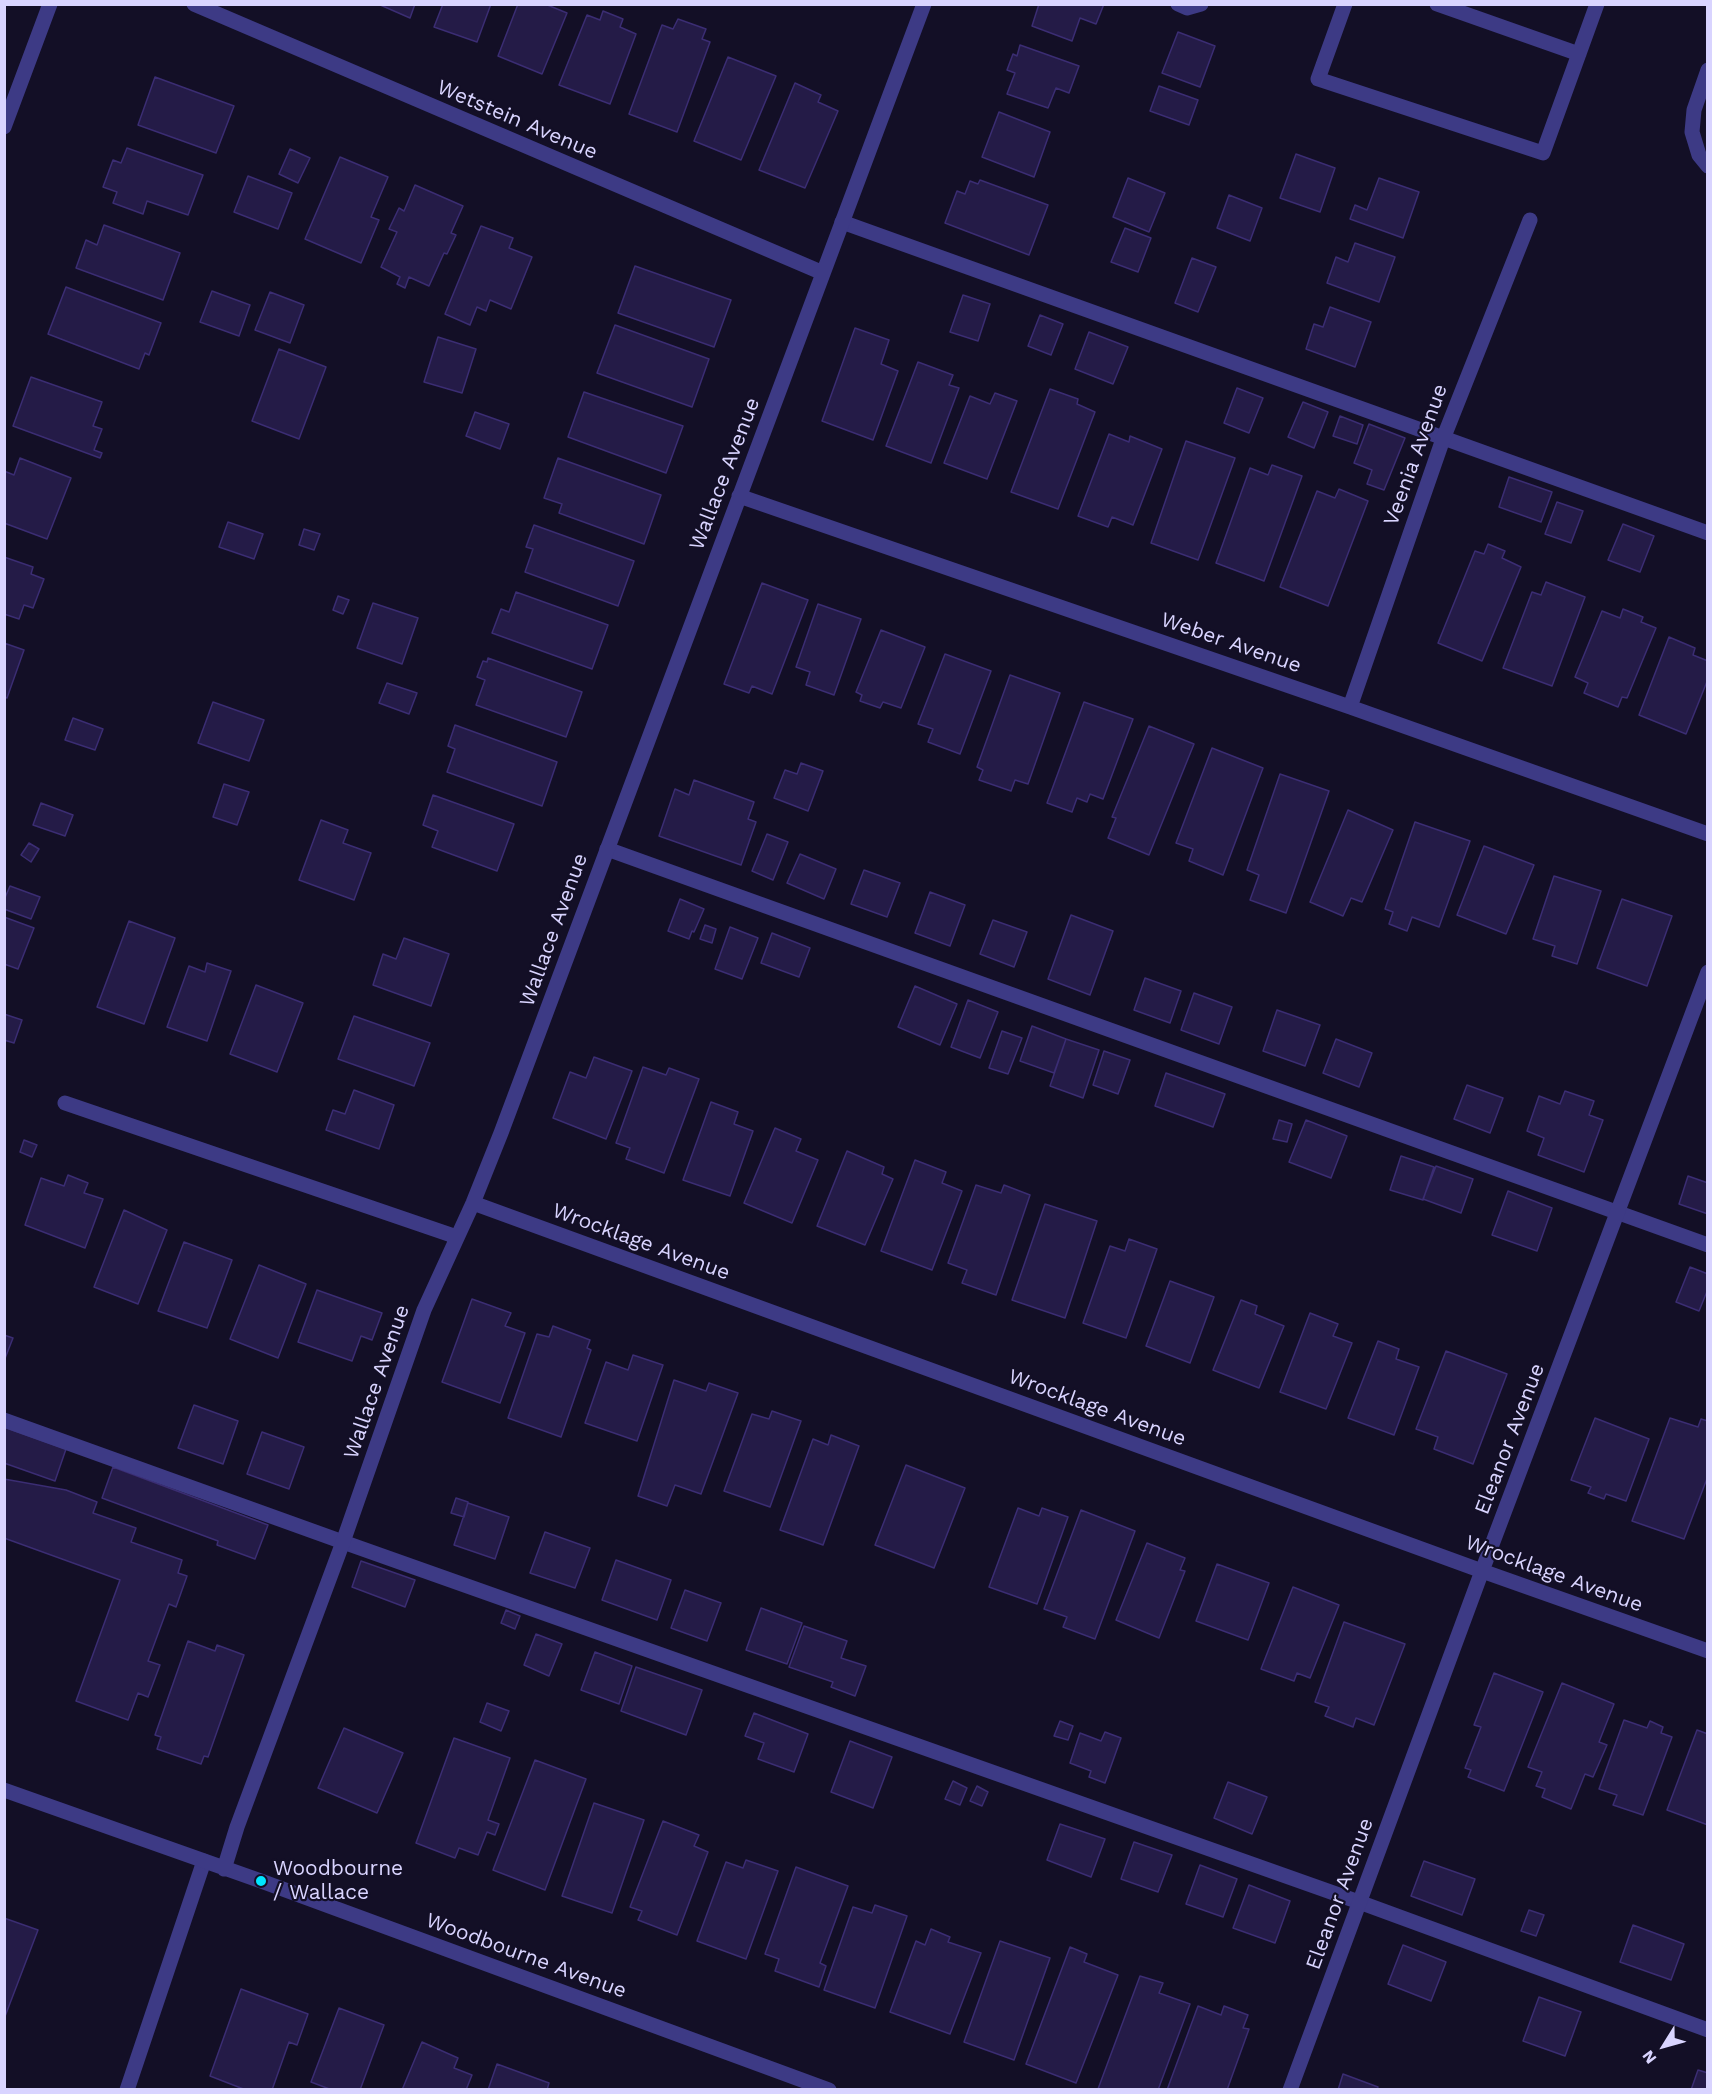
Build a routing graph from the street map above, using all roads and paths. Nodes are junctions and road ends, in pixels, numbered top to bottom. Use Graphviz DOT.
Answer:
graph roads {
  1 [pos="50,4"];
  2 [pos="194,4"];
  3 [pos="924,4"];
  4 [pos="1178,4"];
  5 [pos="1201,4"];
  6 [pos="1345,4"];
  7 [pos="1437,4"];
  8 [pos="1597,4"];
  9 [pos="1579,54"];
  10 [pos="1707,70"];
  11 [pos="4,127"];
  12 [pos="1707,166"];
  13 [pos="1530,220"];
  14 [pos="842,222"];
  15 [pos="823,273"];
  16 [pos="1443,439"];
  17 [pos="739,496"];
  18 [pos="1707,533"];
  19 [pos="1350,707"];
  20 [pos="1707,834"];
  21 [pos="607,849"];
  22 [pos="1707,972"];
  23 [pos="65,1103"];
  24 [pos="473,1203"];
  25 [pos="1617,1213"];
  26 [pos="457,1237"];
  27 [pos="1707,1245"];
  28 [pos="4,1420"];
  29 [pos="343,1542"];
  30 [pos="1482,1571"];
  31 [pos="1707,1651"];
  32 [pos="4,1790"];
  33 [pos="204,1861"];
  34 [pos="224,1869"];
  35 [pos="1359,1902"];
  36 [pos="1707,2030"];
  37 [pos="127,2090"];
  38 [pos="829,2090"];
  39 [pos="1290,2090"];
  1 -- 11 [label="street"];
  2 -- 15 [label="street, Wetstein Avenue"];
  3 -- 14 [label="street, Wallace Avenue"];
  4 -- 5 [label="street"];
  6 -- 9 [label="street"];
  7 -- 9 [label="street"];
  8 -- 9 [label="street"];
  10 -- 12 [label="street"];
  13 -- 16 [label="street, Veenia Avenue"];
  14 -- 15 [label="street, Wallace Avenue"];
  14 -- 16 [label="street"];
  15 -- 17 [label="street, Wallace Avenue"];
  16 -- 18 [label="street"];
  16 -- 19 [label="street, Veenia Avenue"];
  17 -- 19 [label="street, Weber Avenue"];
  17 -- 21 [label="street, Wallace Avenue"];
  19 -- 20 [label="street, Weber Avenue"];
  21 -- 24 [label="street, Wallace Avenue"];
  21 -- 25 [label="street"];
  22 -- 25 [label="street, Eleanor Avenue"];
  23 -- 26 [label="street"];
  24 -- 26 [label="street, Wallace Avenue"];
  24 -- 30 [label="street, Wrocklage Avenue"];
  25 -- 27 [label="street"];
  25 -- 30 [label="street, Eleanor Avenue"];
  26 -- 29 [label="street, Wallace Avenue"];
  28 -- 29 [label="street"];
  29 -- 34 [label="street, Wallace Avenue"];
  29 -- 35 [label="street"];
  30 -- 31 [label="street, Wrocklage Avenue"];
  30 -- 35 [label="street, Eleanor Avenue"];
  32 -- 33 [label="street, Woodbourne Avenue"];
  33 -- 34 [label="street, Woodbourne Avenue"];
  33 -- 37 [label="street"];
  34 -- 38 [label="street, Woodbourne Avenue"];
  35 -- 36 [label="street"];
  35 -- 39 [label="street, Eleanor Avenue"];
}
